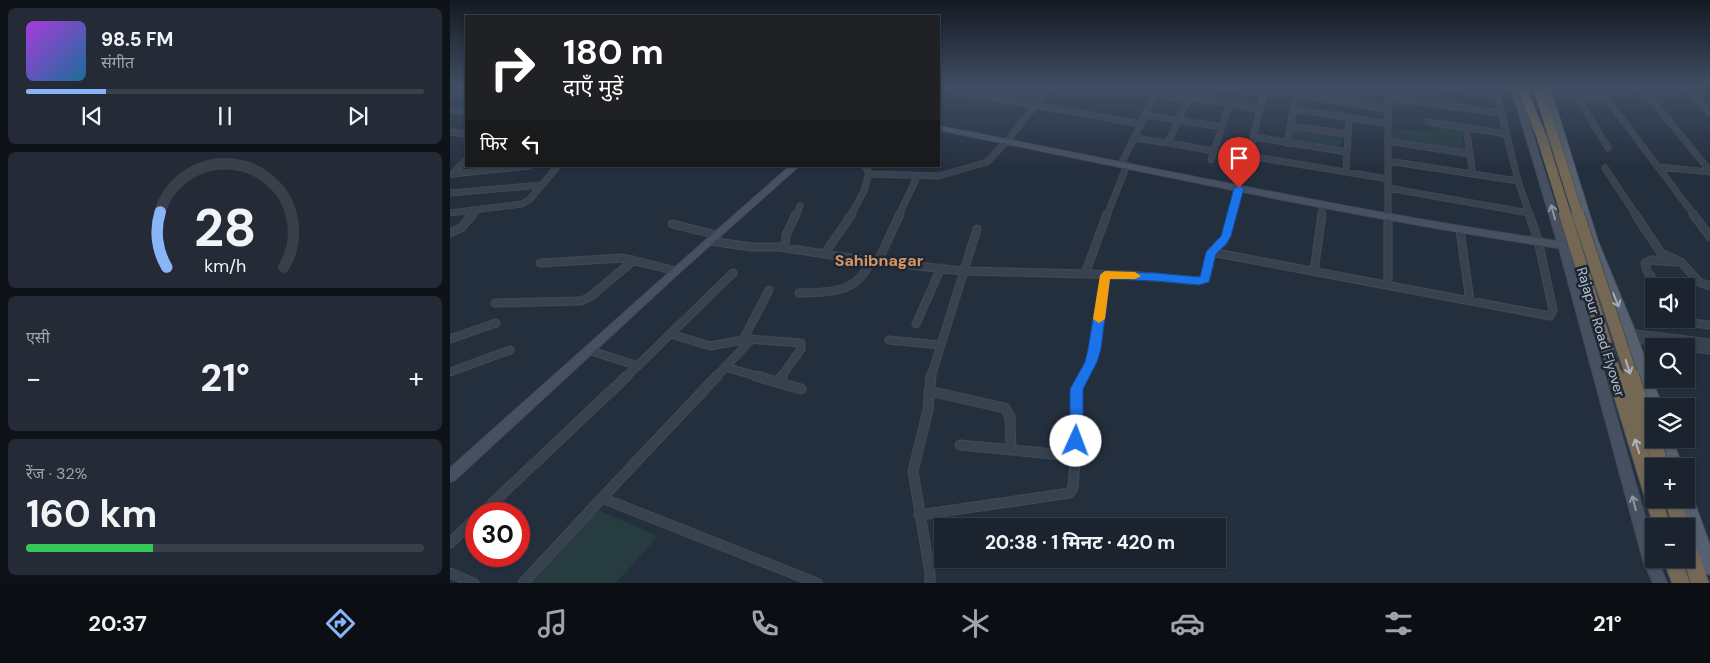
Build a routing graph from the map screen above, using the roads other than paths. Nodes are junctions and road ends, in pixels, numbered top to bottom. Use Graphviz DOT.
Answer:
graph roads {
  1 [pos="1029,114"];
  2 [pos="1087,114"];
  3 [pos="1180,114"];
  4 [pos="1226,114"];
  5 [pos="1259,114"];
  6 [pos="1292,114"];
  7 [pos="1325,114"];
  8 [pos="1388,114"];
  9 [pos="1502,114"];
  10 [pos="1522,114"];
  11 [pos="1532,114"];
  12 [pos="1550,114"];
  13 [pos="1552,114"];
  14 [pos="1587,114"];
  15 [pos="1619,114"];
  16 [pos="1662,114"];
  17 [pos="1145,115"];
  18 [pos="1349,118"];
  19 [pos="1177,120"];
  20 [pos="1428,122"];
  21 [pos="1141,124"];
  22 [pos="1388,124"];
  23 [pos="1290,126"];
  24 [pos="1222,127"];
  25 [pos="940,128"];
  26 [pos="1466,128"];
  27 [pos="450,132"];
  28 [pos="465,134"];
  29 [pos="1348,134"];
  30 [pos="1507,134"];
  31 [pos="1254,137"];
  32 [pos="1134,138"];
  33 [pos="1007,141"];
  34 [pos="1388,141"];
  35 [pos="1287,142"];
  36 [pos="1168,143"];
  37 [pos="1608,148"];
  38 [pos="1214,150"];
  39 [pos="1347,152"];
  40 [pos="1470,154"];
  41 [pos="1249,156"];
  42 [pos="1211,160"];
  43 [pos="465,161"];
  44 [pos="1388,162"];
  45 [pos="1124,164"];
  46 [pos="520,167"];
  47 [pos="557,167"];
  48 [pos="794,167"];
  49 [pos="865,167"];
  50 [pos="1246,167"];
  51 [pos="1658,167"];
  52 [pos="1605,168"];
  53 [pos="1346,172"];
  54 [pos="1710,172"];
  55 [pos="869,174"];
  56 [pos="1473,174"];
  57 [pos="451,175"];
  58 [pos="917,177"];
  59 [pos="1388,180"];
  60 [pos="1518,181"];
  61 [pos="542,185"];
  62 [pos="1239,188"];
  63 [pos="1388,188"];
  64 [pos="450,193"];
  65 [pos="1323,204"];
  66 [pos="800,206"];
  67 [pos="476,210"];
  68 [pos="450,213"];
  69 [pos="1529,213"];
  70 [pos="1388,216"];
  71 [pos="672,224"];
  72 [pos="977,229"];
  73 [pos="1460,230"];
  74 [pos="450,233"];
  75 [pos="1710,237"];
  76 [pos="713,238"];
  77 [pos="1538,240"];
  78 [pos="1562,245"];
  79 [pos="785,247"];
  80 [pos="1597,250"];
  81 [pos="1211,252"];
  82 [pos="825,254"];
  83 [pos="634,260"];
  84 [pos="874,261"];
  85 [pos="1681,262"];
  86 [pos="540,263"];
  87 [pos="941,268"];
  88 [pos="1314,270"];
  89 [pos="676,271"];
  90 [pos="963,271"];
  91 [pos="733,273"];
  92 [pos="1085,274"];
  93 [pos="1105,275"];
  94 [pos="1651,278"];
  95 [pos="1388,285"];
  96 [pos="1710,286"];
  97 [pos="768,290"];
  98 [pos="799,293"];
  99 [pos="1470,301"];
  100 [pos="495,303"];
  101 [pos="496,323"];
  102 [pos="1695,323"];
  103 [pos="916,324"];
  104 [pos="1710,325"];
  105 [pos="1586,329"];
  106 [pos="671,334"];
  107 [pos="1627,335"];
  108 [pos="450,338"];
  109 [pos="1645,338"];
  110 [pos="752,339"];
  111 [pos="743,340"];
  112 [pos="889,340"];
  113 [pos="1710,343"];
  114 [pos="940,344"];
  115 [pos="1695,348"];
  116 [pos="510,350"];
  117 [pos="588,350"];
  118 [pos="1710,350"];
  119 [pos="638,366"];
  120 [pos="725,367"];
  121 [pos="450,372"];
  122 [pos="778,382"];
  123 [pos="801,389"];
  124 [pos="929,390"];
  125 [pos="1652,398"];
  126 [pos="960,445"];
  127 [pos="1011,450"];
  128 [pos="1075,456"];
  129 [pos="1658,458"];
  130 [pos="450,476"];
  131 [pos="602,498"];
  132 [pos="494,502"];
  133 [pos="1689,508"];
  134 [pos="919,515"];
  135 [pos="1660,518"];
  136 [pos="465,529"];
  137 [pos="450,543"];
  138 [pos="1710,567"];
  139 [pos="1675,568"];
  140 [pos="1695,568"];
  141 [pos="450,573"];
  142 [pos="474,583"];
  143 [pos="522,583"];
  144 [pos="817,583"];
  145 [pos="930,583"];
  146 [pos="1660,583"];
  147 [pos="1681,583"];
  148 [pos="1700,583"];
  1 -- 33 [label="street"];
  2 -- 21 [label="street"];
  3 -- 19 [label="street"];
  4 -- 24 [label="street"];
  5 -- 31 [label="street"];
  6 -- 23 [label="street"];
  7 -- 18 [label="street"];
  8 -- 22 [label="street"];
  9 -- 30 [label="street"];
  78 -- 10 [label="street, one-way"];
  135 -- 11 [label="highway, Rajapur Road Flyover, one-way, bridge"];
  12 -- 129 [label="highway, Rajapur Road Flyover, one-way, bridge"];
  13 -- 80 [label="main road"];
  14 -- 37 [label="street"];
  15 -- 51 [label="street"];
  16 -- 54 [label="street"];
  17 -- 19 [label="street"];
  17 -- 21 [label="street"];
  18 -- 22 [label="street"];
  18 -- 29 [label="street"];
  19 -- 24 [label="street"];
  19 -- 36 [label="street"];
  20 -- 26 [label="street"];
  21 -- 32 [label="street"];
  22 -- 34 [label="street"];
  23 -- 29 [label="street"];
  23 -- 35 [label="street"];
  24 -- 38 [label="street"];
  25 -- 33 [label="street"];
  26 -- 30 [label="street"];
  26 -- 40 [label="street"];
  27 -- 28 [label="street"];
  29 -- 39 [label="street"];
  30 -- 60 [label="street"];
  31 -- 35 [label="street"];
  31 -- 41 [label="street"];
  32 -- 36 [label="street"];
  32 -- 45 [label="street"];
  33 -- 45 [label="street"];
  33 -- 58 [label="street"];
  34 -- 40 [label="street"];
  34 -- 44 [label="street"];
  35 -- 39 [label="street"];
  36 -- 38 [label="street"];
  38 -- 42 [label="street"];
  39 -- 53 [label="street"];
  40 -- 56 [label="street"];
  41 -- 50 [label="street"];
  41 -- 53 [label="street"];
  43 -- 57 [label="street"];
  44 -- 56 [label="street"];
  44 -- 59 [label="street"];
  45 -- 62 [label="street"];
  45 -- 92 [label="street"];
  46 -- 57 [label="street"];
  47 -- 61 [label="street"];
  48 -- 76 [label="street"];
  49 -- 55 [label="street"];
  51 -- 54 [label="street"];
  51 -- 75 [label="street"];
  52 -- 85 [label="street"];
  53 -- 59 [label="street"];
  55 -- 58 [label="street"];
  55 -- 82 [label="street"];
  56 -- 60 [label="street"];
  58 -- 84 [label="street"];
  59 -- 63 [label="street"];
  60 -- 69 [label="street"];
  61 -- 64 [label="street"];
  61 -- 67 [label="street"];
  62 -- 65 [label="street"];
  62 -- 81 [label="street"];
  63 -- 69 [label="street"];
  63 -- 70 [label="street"];
  65 -- 70 [label="street"];
  65 -- 88 [label="street"];
  66 -- 79 [label="street"];
  67 -- 68 [label="street"];
  67 -- 74 [label="street"];
  69 -- 77 [label="street"];
  70 -- 73 [label="street"];
  70 -- 95 [label="street"];
  71 -- 76 [label="street"];
  72 -- 90 [label="street"];
  73 -- 77 [label="street"];
  73 -- 99 [label="street"];
  76 -- 79 [label="street"];
  76 -- 89 [label="street"];
  77 -- 78 [label="street"];
  77 -- 99 [label="street"];
  78 -- 80 [label="street"];
  78 -- 105 [label="street"];
  79 -- 82 [label="street"];
  80 -- 107 [label="main road, one-way"];
  81 -- 88 [label="street"];
  81 -- 93 [label="street"];
  82 -- 84 [label="street"];
  83 -- 86 [label="street"];
  83 -- 89 [label="street"];
  83 -- 100 [label="street"];
  84 -- 87 [label="street"];
  84 -- 98 [label="street"];
  85 -- 94 [label="street"];
  85 -- 96 [label="street"];
  87 -- 90 [label="street"];
  87 -- 103 [label="street"];
  88 -- 95 [label="street"];
  89 -- 117 [label="street"];
  90 -- 92 [label="street"];
  90 -- 114 [label="street"];
  91 -- 106 [label="street"];
  92 -- 93 [label="street"];
  93 -- 128 [label="street"];
  95 -- 99 [label="street"];
  97 -- 111 [label="street"];
  101 -- 108 [label="street"];
  102 -- 104 [label="street"];
  105 -- 107 [label="street"];
  146 -- 105 [label="street, one-way"];
  106 -- 111 [label="street"];
  106 -- 119 [label="street"];
  107 -- 109 [label="street"];
  107 -- 113 [label="street"];
  107 -- 125 [label="main road"];
  110 -- 111 [label="street"];
  110 -- 120 [label="street"];
  110 -- 122 [label="street"];
  112 -- 114 [label="street"];
  114 -- 124 [label="street"];
  115 -- 118 [label="street"];
  116 -- 121 [label="street"];
  117 -- 119 [label="street"];
  117 -- 130 [label="street"];
  119 -- 132 [label="street"];
  120 -- 122 [label="street"];
  120 -- 131 [label="street"];
  122 -- 123 [label="street"];
  124 -- 127 [label="street"];
  124 -- 134 [label="street"];
  126 -- 127 [label="street"];
  127 -- 128 [label="street"];
  128 -- 134 [label="street"];
  131 -- 143 [label="street"];
  131 -- 144 [label="street"];
  133 -- 138 [label="main road"];
  134 -- 145 [label="street"];
  136 -- 137 [label="street"];
  139 -- 147 [label="highway"];
  140 -- 148 [label="highway"];
  141 -- 142 [label="street"];
}
